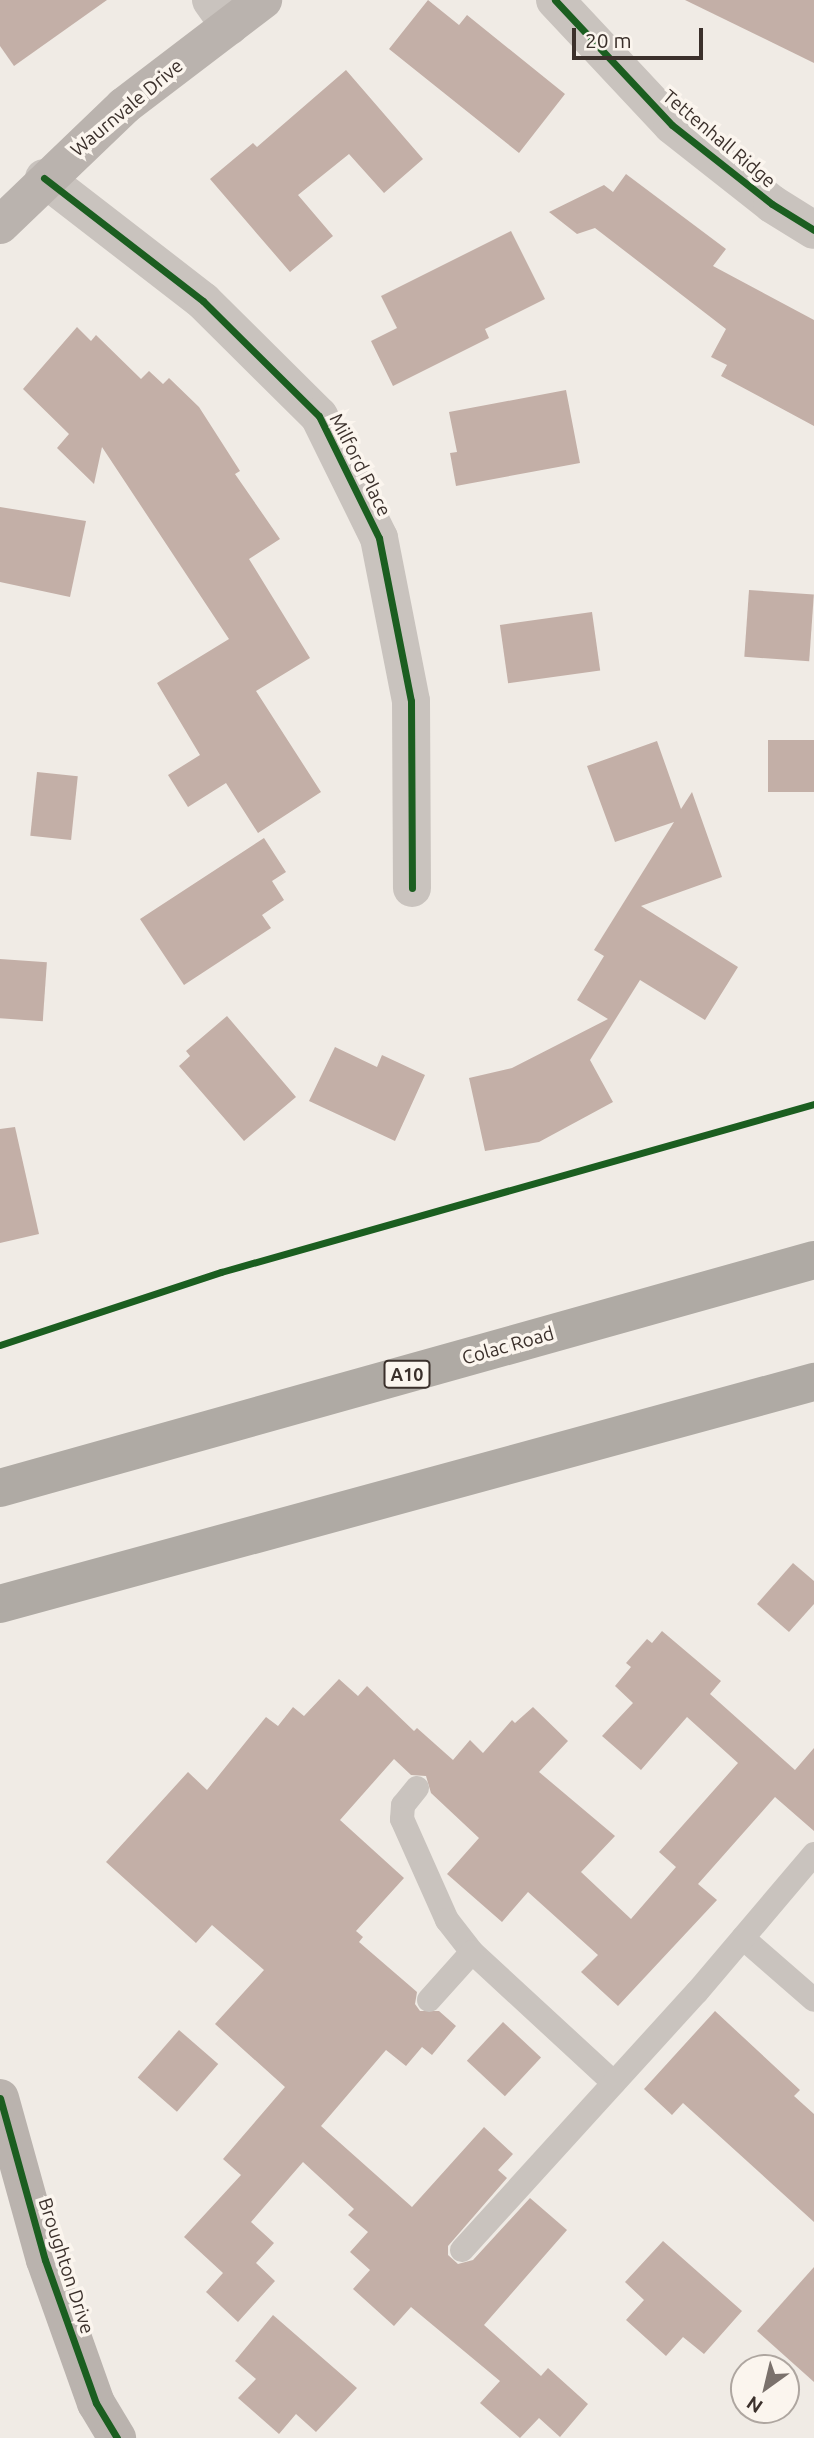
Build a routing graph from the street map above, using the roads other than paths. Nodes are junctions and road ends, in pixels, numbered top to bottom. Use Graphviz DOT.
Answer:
graph roads {
  1 [pos="263,0"];
  2 [pos="555,0"];
  3 [pos="220,13"];
  4 [pos="44,178"];
  5 [pos="0,225"];
  6 [pos="814,230"];
  7 [pos="412,888"];
  8 [pos="814,1260"];
  9 [pos="814,1382"];
  10 [pos="0,1488"];
  11 [pos="0,1604"];
  12 [pos="417,1788"];
  13 [pos="814,1854"];
  14 [pos="743,1938"];
  15 [pos="472,1952"];
  16 [pos="429,2000"];
  17 [pos="814,2000"];
  18 [pos="614,2083"];
  19 [pos="0,2098"];
  20 [pos="462,2250"];
  21 [pos="117,2438"];
  1 -- 3 [label="street, Waurnvale Drive"];
  2 -- 6 [label="street, Tettenhall Ridge"];
  3 -- 4 [label="street, Waurnvale Drive"];
  4 -- 5 [label="street, Waurnvale Drive"];
  4 -- 7 [label="street, Milford Place"];
  8 -- 10 [label="highway, Colac Road / A10"];
  9 -- 11 [label="highway"];
  12 -- 15 [label="lane"];
  13 -- 14 [label="lane"];
  14 -- 17 [label="lane"];
  14 -- 18 [label="lane"];
  15 -- 16 [label="lane"];
  15 -- 18 [label="lane"];
  18 -- 20 [label="lane"];
  19 -- 21 [label="street, Broughton Drive"];
}
